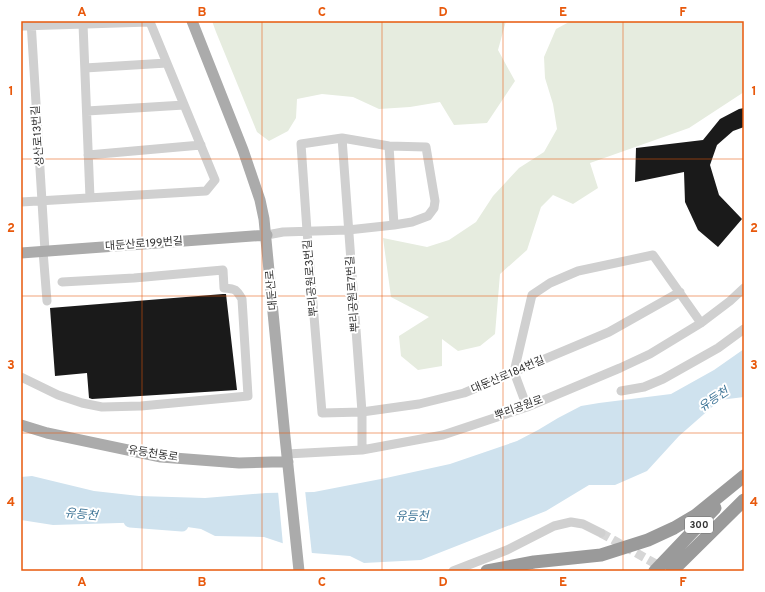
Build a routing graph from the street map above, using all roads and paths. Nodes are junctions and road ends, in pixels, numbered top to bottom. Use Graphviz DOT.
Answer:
graph roads {
  1 [pos="192,21"];
  2 [pos="150,22"];
  3 [pos="31,23"];
  4 [pos="83,24"];
  5 [pos="21,26"];
  6 [pos="167,63"];
  7 [pos="85,68"];
  8 [pos="184,105"];
  9 [pos="86,111"];
  10 [pos="342,138"];
  11 [pos="200,146"];
  12 [pos="389,146"];
  13 [pos="88,155"];
  14 [pos="90,198"];
  15 [pos="42,201"];
  16 [pos="21,202"];
  17 [pos="394,225"];
  18 [pos="348,230"];
  19 [pos="307,231"];
  20 [pos="267,235"];
  21 [pos="44,251"];
  22 [pos="21,253"];
  23 [pos="62,282"];
  24 [pos="744,288"];
  25 [pos="680,292"];
  26 [pos="744,298"];
  27 [pos="47,301"];
  28 [pos="730,302"];
  29 [pos="701,323"];
  30 [pos="744,329"];
  31 [pos="514,372"];
  32 [pos="21,377"];
  33 [pos="621,391"];
  34 [pos="527,407"];
  35 [pos="362,412"];
  36 [pos="322,413"];
  37 [pos="21,425"];
  38 [pos="362,450"];
  39 [pos="288,463"];
  40 [pos="744,477"];
  41 [pos="744,500"];
  42 [pos="601,533"];
  43 [pos="694,549"];
  44 [pos="299,571"];
  45 [pos="453,571"];
  46 [pos="487,571"];
  47 [pos="654,571"];
  48 [pos="672,571"];
  49 [pos="678,571"];
  1 -- 20 [label="main road, 대둔산로"];
  2 -- 4 [label="street"];
  2 -- 6 [label="street"];
  3 -- 4 [label="street"];
  3 -- 5 [label="street"];
  3 -- 15 [label="street, 성산로13번길"];
  4 -- 7 [label="street"];
  6 -- 7 [label="street"];
  6 -- 8 [label="street"];
  7 -- 9 [label="street"];
  8 -- 9 [label="street"];
  8 -- 11 [label="street"];
  9 -- 13 [label="street"];
  10 -- 12 [label="street"];
  10 -- 18 [label="street, 뿌리공원로7번길"];
  10 -- 19 [label="street, 뿌리공원로3번길"];
  11 -- 13 [label="street"];
  11 -- 14 [label="street"];
  12 -- 17 [label="street"];
  12 -- 17 [label="street"];
  13 -- 14 [label="street"];
  14 -- 15 [label="street"];
  15 -- 16 [label="street"];
  15 -- 21 [label="street, 성산로13번길"];
  17 -- 18 [label="street"];
  18 -- 19 [label="street"];
  18 -- 35 [label="street, 뿌리공원로7번길"];
  19 -- 20 [label="street"];
  19 -- 36 [label="street, 뿌리공원로3번길"];
  20 -- 21 [label="main road, 대둔산로199번길"];
  20 -- 39 [label="main road, 대둔산로"];
  21 -- 22 [label="main road, 대둔산로199번길"];
  21 -- 27 [label="street, 성산로13번길"];
  23 -- 32 [label="street"];
  24 -- 28 [label="street"];
  25 -- 29 [label="street"];
  25 -- 31 [label="street, 대둔산로184번길"];
  25 -- 31 [label="street"];
  26 -- 28 [label="street"];
  28 -- 29 [label="street, 뿌리공원로"];
  29 -- 34 [label="street, 뿌리공원로"];
  30 -- 33 [label="street"];
  31 -- 34 [label="street"];
  31 -- 35 [label="street, 대둔산로184번길"];
  34 -- 38 [label="street, 뿌리공원로"];
  35 -- 36 [label="street, 대둔산로184번길"];
  35 -- 38 [label="street, 뿌리공원로7번길"];
  37 -- 39 [label="main road, 유등천동로"];
  38 -- 39 [label="street, 뿌리공원로"];
  39 -- 44 [label="main road, 대둔산로"];
  40 -- 46 [label="highway"];
  40 -- 47 [label="highway, 300"];
  41 -- 43 [label="highway, 300"];
  42 -- 45 [label="street"];
  43 -- 48 [label="highway, 300"];
  43 -- 49 [label="highway"];
}
